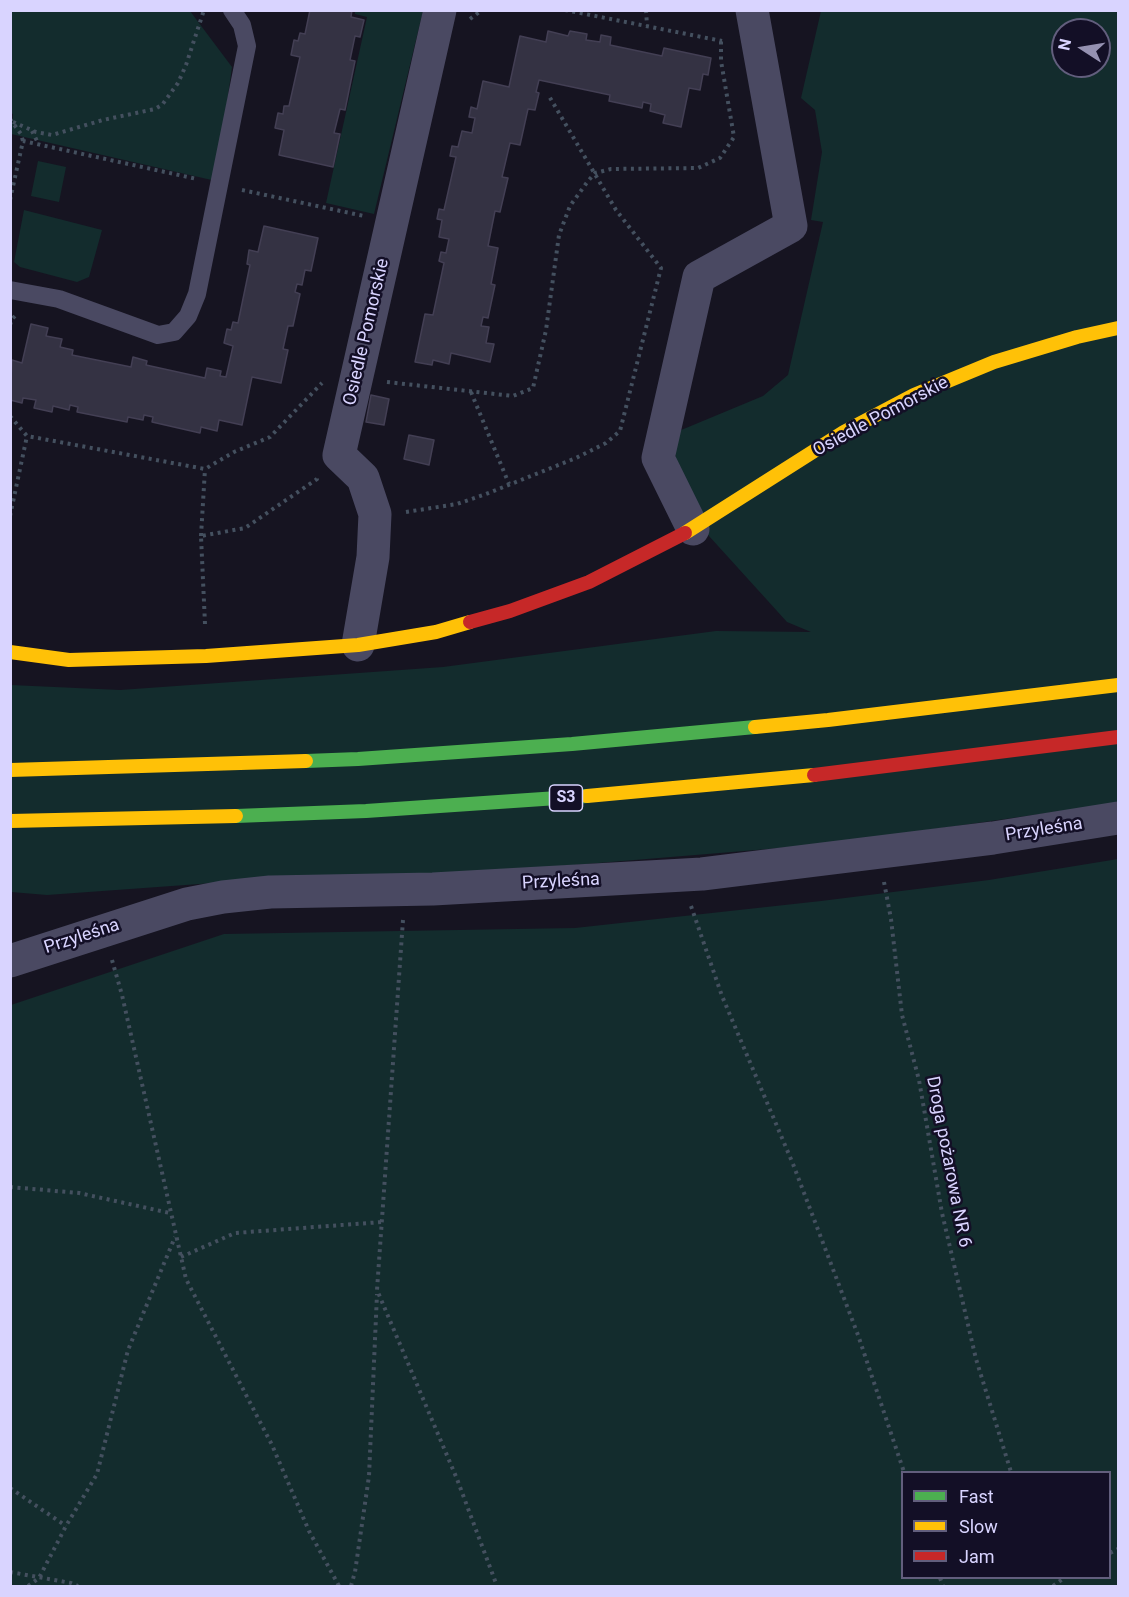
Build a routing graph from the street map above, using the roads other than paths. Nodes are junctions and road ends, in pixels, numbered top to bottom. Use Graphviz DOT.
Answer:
graph roads {
  1 [pos="232,10"];
  2 [pos="440,10"];
  3 [pos="752,10"];
  4 [pos="10,290"];
  5 [pos="1119,328"];
  6 [pos="693,529"];
  7 [pos="358,645"];
  8 [pos="10,652"];
  9 [pos="1119,685"];
  10 [pos="1119,737"];
  11 [pos="10,770"];
  12 [pos="1119,818"];
  13 [pos="10,821"];
  14 [pos="10,961"];
  1 -- 4 [label="lane"];
  2 -- 7 [label="street, Osiedle Pomorskie"];
  3 -- 6 [label="street"];
  5 -- 6 [label="main road, Osiedle Pomorskie"];
  6 -- 7 [label="main road, Osiedle Pomorskie"];
  7 -- 8 [label="main road, Osiedle Pomorskie"];
  9 -- 11 [label="main road"];
  10 -- 13 [label="main road, S3"];
  12 -- 14 [label="street, Przyleśna"];
}
